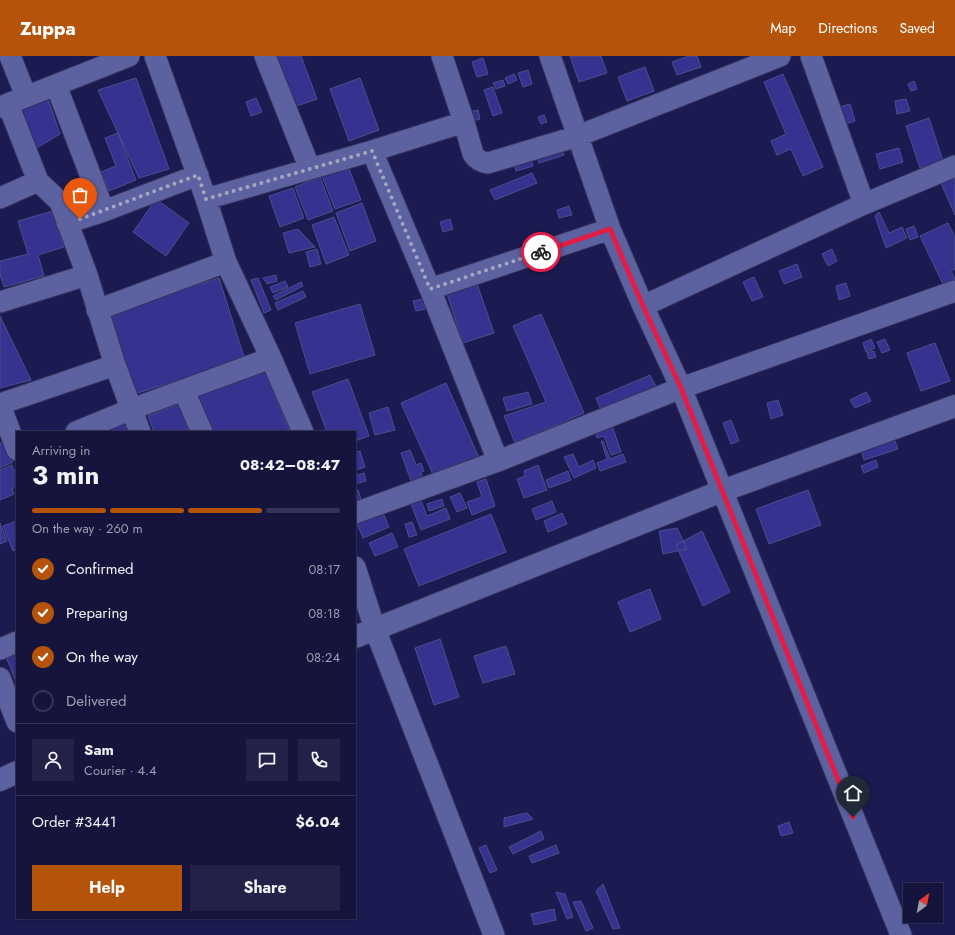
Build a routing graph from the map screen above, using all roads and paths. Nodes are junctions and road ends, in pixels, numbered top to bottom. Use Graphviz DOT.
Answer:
graph roads {
  1 [pos="10,56"];
  2 [pos="129,56"];
  3 [pos="156,56"];
  4 [pos="265,56"];
  5 [pos="442,56"];
  6 [pos="550,56"];
  7 [pos="780,56"];
  8 [pos="811,56"];
  9 [pos="56,85"];
  10 [pos="11,102"];
  11 [pos="464,122"];
  12 [pos="578,136"];
  13 [pos="372,151"];
  14 [pos="955,166"];
  15 [pos="310,168"];
  16 [pos="198,175"];
  17 [pos="38,181"];
  18 [pos="0,198"];
  19 [pos="206,199"];
  20 [pos="864,204"];
  21 [pos="104,211"];
  22 [pos="68,223"];
  23 [pos="610,229"];
  24 [pos="226,262"];
  25 [pos="87,275"];
  26 [pos="430,289"];
  27 [pos="955,290"];
  28 [pos="2,295"];
  29 [pos="643,306"];
  30 [pos="97,310"];
  31 [pos="271,358"];
  32 [pos="115,365"];
  33 [pos="681,388"];
  34 [pos="184,391"];
  35 [pos="0,405"];
  36 [pos="955,406"];
  37 [pos="132,409"];
  38 [pos="78,431"];
  39 [pos="140,431"];
  40 [pos="202,431"];
  41 [pos="303,431"];
  42 [pos="16,447"];
  43 [pos="498,461"];
  44 [pos="722,491"];
  45 [pos="356,513"];
  46 [pos="356,574"];
  47 [pos="365,633"];
  48 [pos="16,642"];
  49 [pos="0,649"];
  50 [pos="0,678"];
  51 [pos="16,719"];
  52 [pos="16,772"];
  53 [pos="0,780"];
  54 [pos="494,935"];
  55 [pos="901,935"];
  1 -- 10 [label="street"];
  2 -- 9 [label="street"];
  3 -- 16 [label="street"];
  4 -- 15 [label="street"];
  5 -- 11 [label="street"];
  6 -- 12 [label="street"];
  7 -- 12 [label="street"];
  8 -- 20 [label="street"];
  9 -- 10 [label="street"];
  9 -- 21 [label="street"];
  10 -- 17 [label="street"];
  11 -- 12 [label="street"];
  11 -- 13 [label="street"];
  12 -- 23 [label="street"];
  13 -- 15 [label="street"];
  13 -- 26 [label="street"];
  14 -- 20 [label="street"];
  15 -- 19 [label="street"];
  16 -- 19 [label="street"];
  16 -- 21 [label="street"];
  17 -- 18 [label="street"];
  17 -- 22 [label="street"];
  19 -- 24 [label="street"];
  20 -- 29 [label="street"];
  21 -- 22 [label="street"];
  22 -- 25 [label="street"];
  23 -- 26 [label="street"];
  23 -- 29 [label="street"];
  24 -- 30 [label="street"];
  24 -- 31 [label="street"];
  25 -- 28 [label="street"];
  25 -- 30 [label="street"];
  26 -- 43 [label="street"];
  27 -- 33 [label="street"];
  29 -- 33 [label="street"];
  30 -- 32 [label="street"];
  31 -- 34 [label="street"];
  31 -- 41 [label="street"];
  32 -- 35 [label="street"];
  32 -- 37 [label="street"];
  33 -- 43 [label="street"];
  33 -- 44 [label="street"];
  34 -- 37 [label="street"];
  34 -- 40 [label="street"];
  35 -- 42 [label="street"];
  36 -- 44 [label="street"];
  37 -- 38 [label="street"];
  37 -- 39 [label="street"];
  43 -- 45 [label="street"];
  44 -- 47 [label="street"];
  44 -- 55 [label="street"];
  46 -- 47 [label="street"];
  47 -- 54 [label="street"];
  48 -- 49 [label="street"];
  50 -- 51 [label="street"];
  52 -- 53 [label="street"];
}
